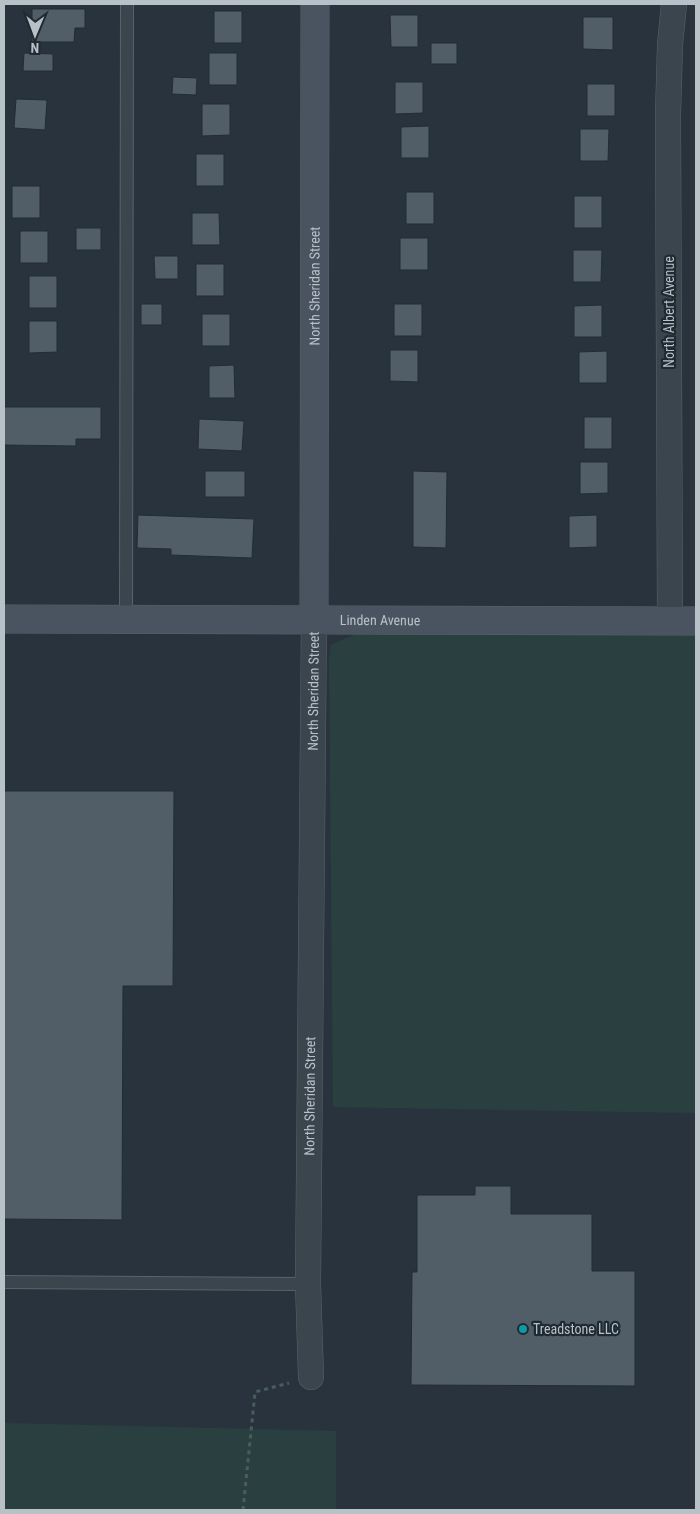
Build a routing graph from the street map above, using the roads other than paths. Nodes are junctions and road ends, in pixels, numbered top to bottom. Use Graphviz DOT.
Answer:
graph roads {
  1 [pos="127,4"];
  2 [pos="315,4"];
  3 [pos="674,4"];
  4 [pos="314,618"];
  5 [pos="4,619"];
  6 [pos="126,620"];
  7 [pos="683,620"];
  8 [pos="4,1282"];
  9 [pos="308,1284"];
  10 [pos="312,1377"];
  1 -- 6 [label="lane"];
  2 -- 4 [label="street, North Sheridan Street"];
  3 -- 7 [label="street, North Albert Avenue"];
  4 -- 6 [label="street, Linden Avenue"];
  4 -- 7 [label="street, Linden Avenue"];
  4 -- 9 [label="street, North Sheridan Street"];
  5 -- 6 [label="street, Linden Avenue"];
  8 -- 9 [label="lane"];
  9 -- 10 [label="street, North Sheridan Street"];
}
